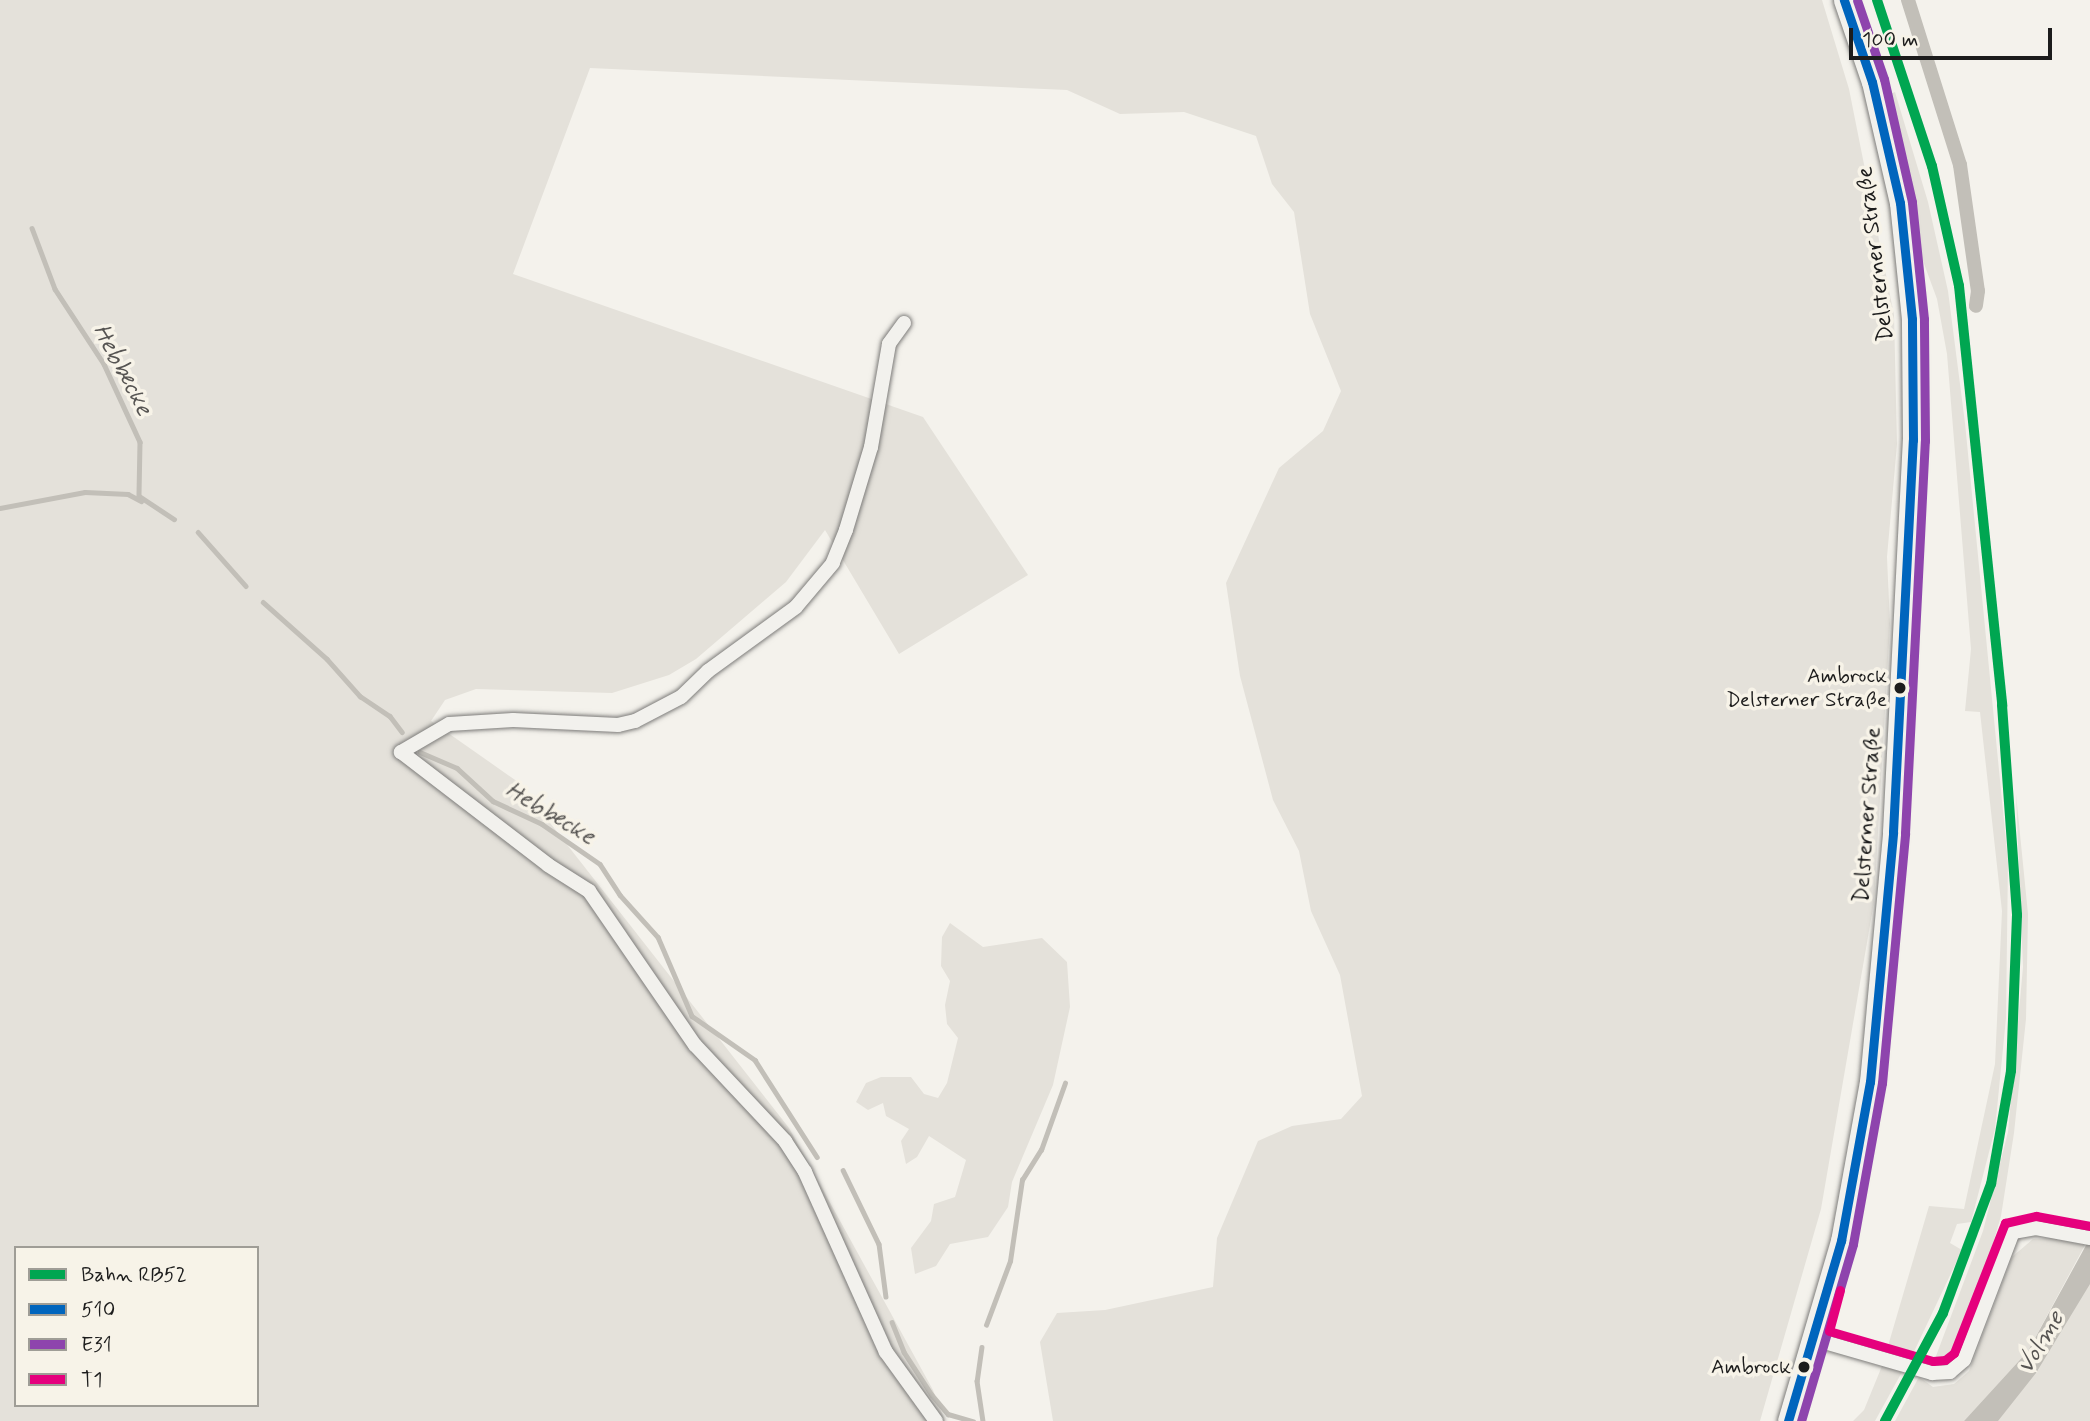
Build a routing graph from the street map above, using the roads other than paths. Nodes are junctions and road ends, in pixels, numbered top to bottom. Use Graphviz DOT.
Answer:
graph roads {
  1 [pos="1844,0"];
  2 [pos="904,323"];
  3 [pos="2090,1238"];
  4 [pos="1814,1339"];
  5 [pos="936,1421"];
  6 [pos="1788,1421"];
  1 -- 4 [label="main road, Delsterner Straße"];
  2 -- 5 [label="street"];
  3 -- 4 [label="street"];
  4 -- 6 [label="main road, Delsterner Straße"];
}
